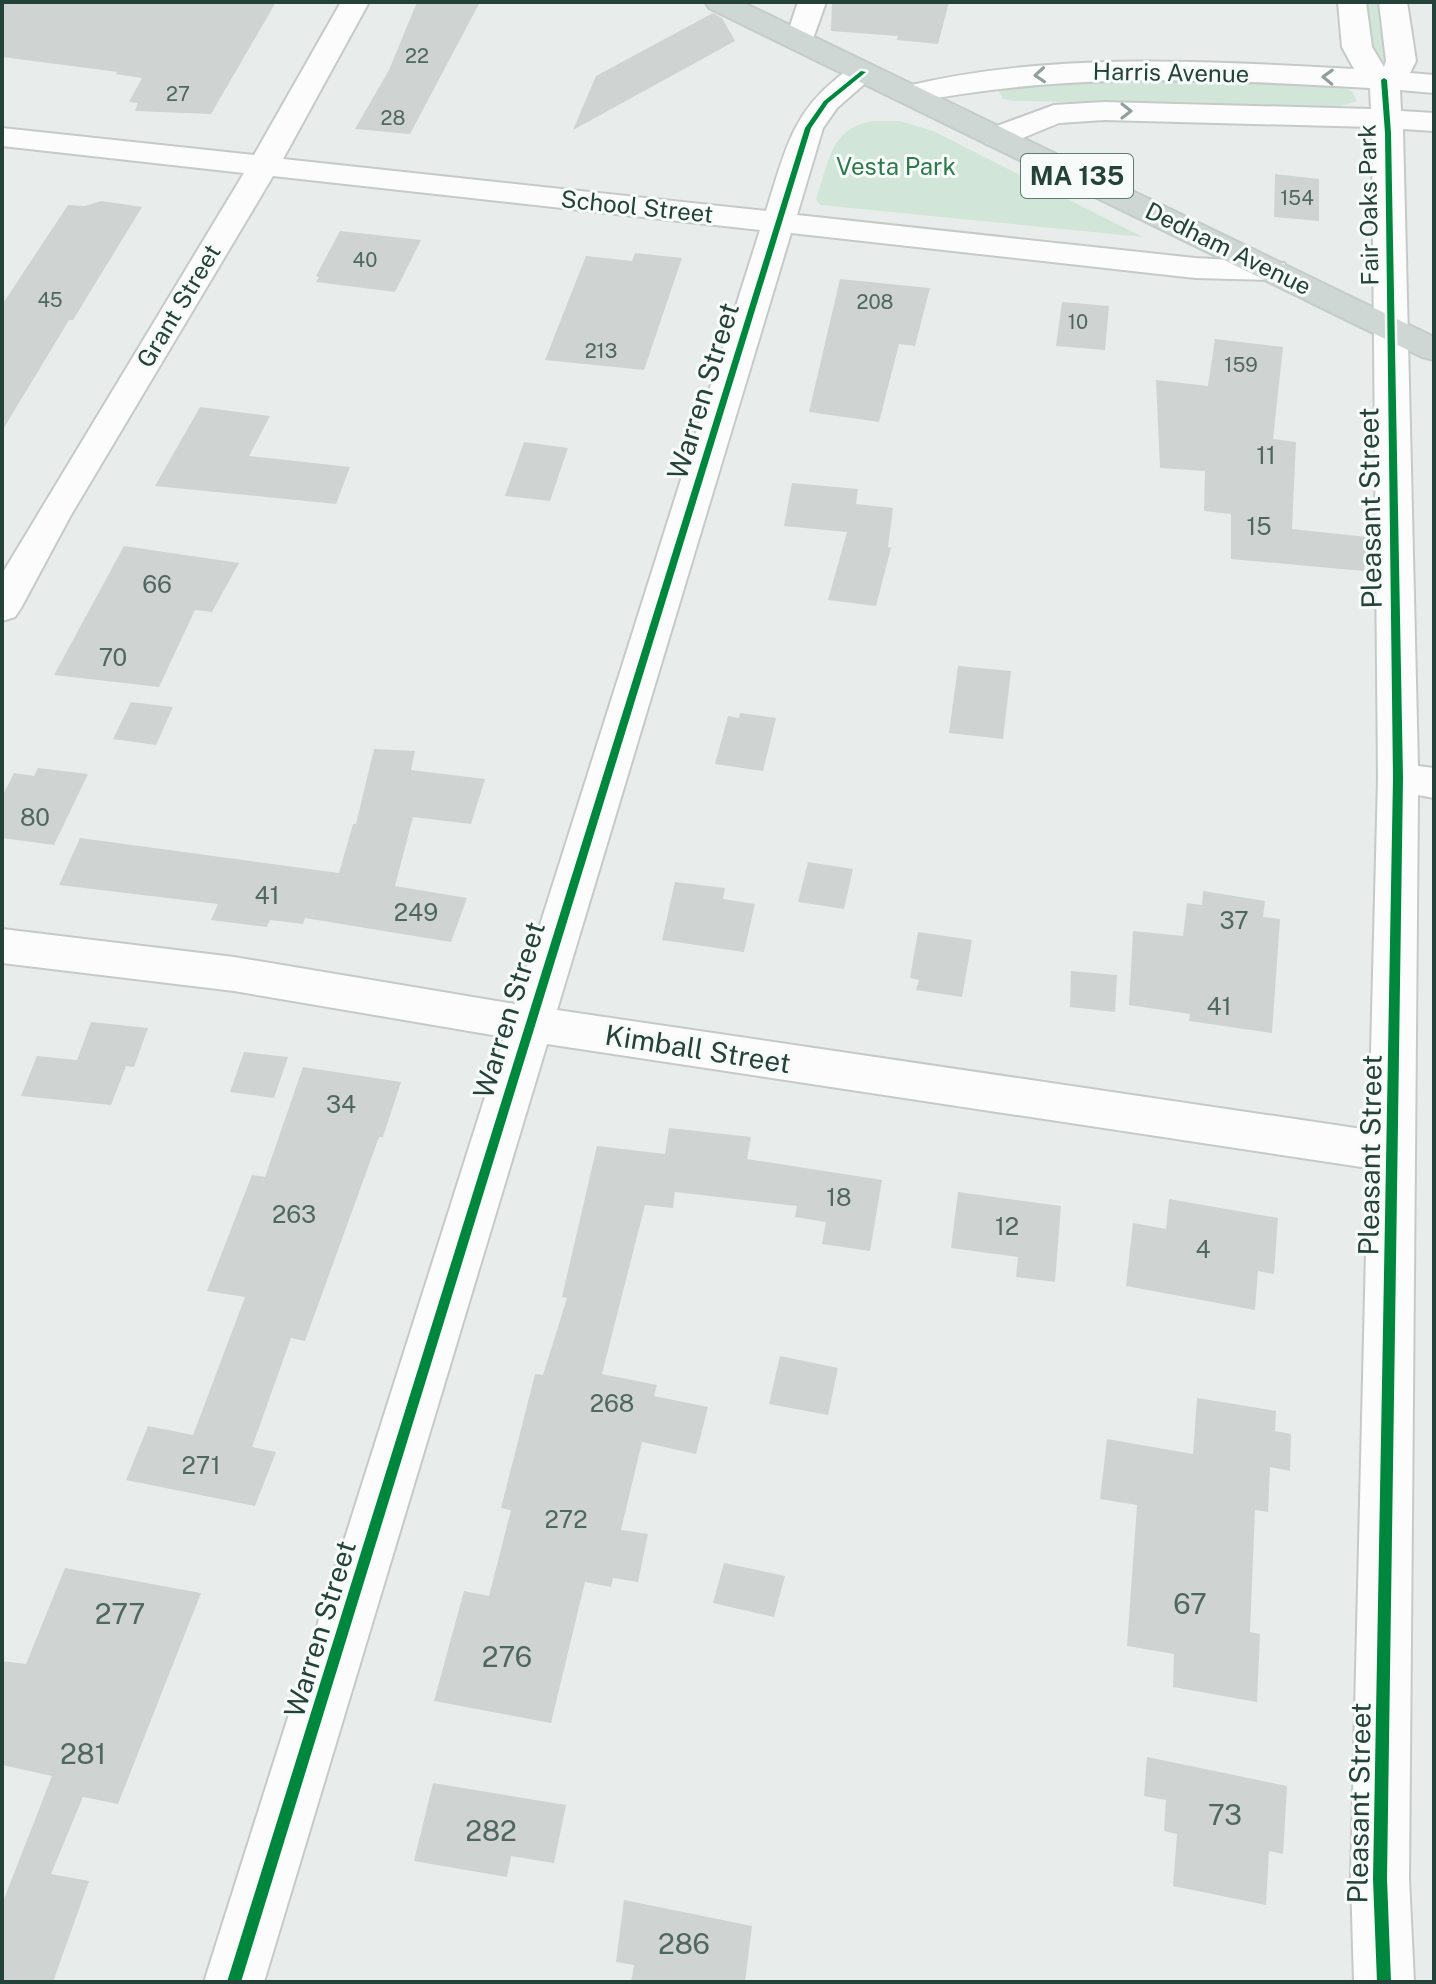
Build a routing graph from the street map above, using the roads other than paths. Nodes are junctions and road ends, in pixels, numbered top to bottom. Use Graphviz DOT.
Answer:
graph roads {
  1 [pos="355,2"];
  2 [pos="719,2"];
  3 [pos="812,2"];
  4 [pos="1352,2"];
  5 [pos="1393,2"];
  6 [pos="800,41"];
  7 [pos="863,72"];
  8 [pos="1384,80"];
  9 [pos="1434,84"];
  10 [pos="910,94"];
  11 [pos="1388,119"];
  12 [pos="1434,122"];
  13 [pos="2,137"];
  14 [pos="997,137"];
  15 [pos="264,165"];
  16 [pos="780,222"];
  17 [pos="1272,270"];
  18 [pos="1390,329"];
  19 [pos="1434,350"];
  20 [pos="2,608"];
  21 [pos="1416,781"];
  22 [pos="2,946"];
  23 [pos="530,1024"];
  24 [pos="1394,1153"];
  25 [pos="234,1982"];
  26 [pos="1384,1982"];
  1 -- 15 [label="street, Grant Street"];
  2 -- 6 [label="main road, Dedham Avenue / MA 135"];
  3 -- 6 [label="street"];
  4 -- 8 [label="street"];
  5 -- 8 [label="street"];
  6 -- 7 [label="main road, Dedham Avenue / MA 135"];
  7 -- 10 [label="main road, Dedham Avenue / MA 135"];
  7 -- 16 [label="street, Warren Street"];
  8 -- 9 [label="street, Harris Avenue"];
  8 -- 10 [label="street, Harris Avenue, one-way"];
  8 -- 11 [label="street, Fair Oaks Park"];
  10 -- 14 [label="main road, Dedham Avenue / MA 135"];
  11 -- 12 [label="street, Harris Avenue"];
  14 -- 11 [label="street, Harris Avenue, one-way"];
  11 -- 18 [label="street, Fair Oaks Park"];
  13 -- 15 [label="street, School Street"];
  14 -- 17 [label="main road, Dedham Avenue / MA 135"];
  15 -- 16 [label="street, School Street"];
  15 -- 20 [label="street, Grant Street"];
  16 -- 17 [label="street, School Street"];
  16 -- 23 [label="street, Warren Street"];
  17 -- 18 [label="main road, Dedham Avenue / MA 135"];
  18 -- 19 [label="main road, Dedham Avenue / MA 135"];
  18 -- 21 [label="street, Pleasant Street"];
  21 -- 24 [label="street, Pleasant Street"];
  22 -- 23 [label="street, Kimball Street"];
  23 -- 24 [label="street, Kimball Street"];
  23 -- 25 [label="street, Warren Street"];
  24 -- 26 [label="street, Pleasant Street"];
}
